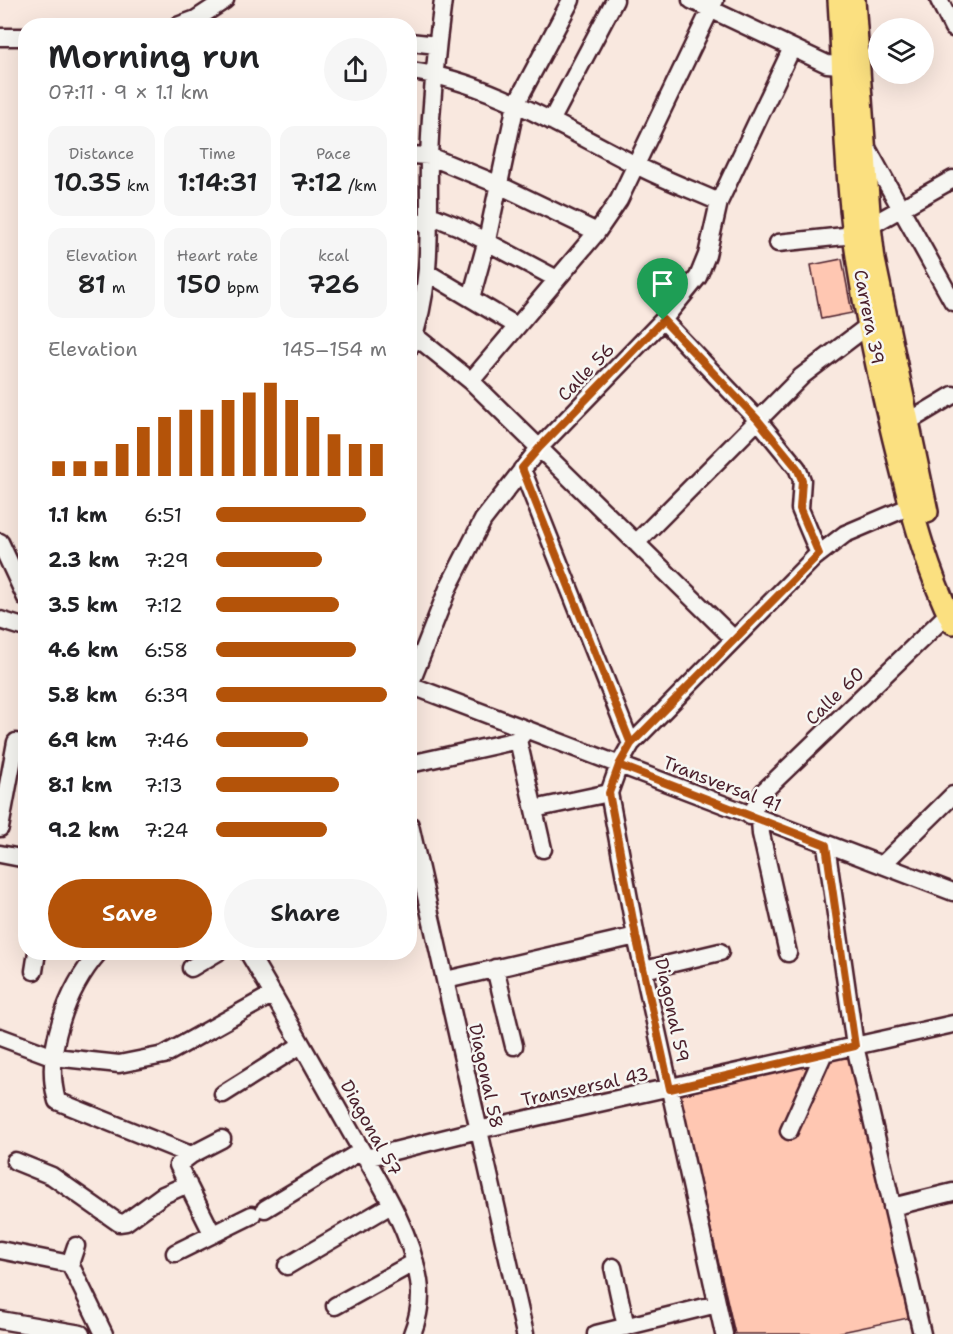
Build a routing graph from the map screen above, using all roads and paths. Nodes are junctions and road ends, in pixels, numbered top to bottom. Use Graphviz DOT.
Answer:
graph roads {
  1 [pos="225,0"];
  2 [pos="443,0"];
  3 [pos="571,0"];
  4 [pos="615,0"];
  5 [pos="691,0"];
  6 [pos="839,0"];
  7 [pos="854,0"];
  8 [pos="939,0"];
  9 [pos="713,5"];
  10 [pos="196,18"];
  11 [pos="953,28"];
  12 [pos="0,37"];
  13 [pos="18,37"];
  14 [pos="417,43"];
  15 [pos="437,45"];
  16 [pos="792,48"];
  17 [pos="851,66"];
  18 [pos="417,72"];
  19 [pos="434,74"];
  20 [pos="516,104"];
  21 [pos="552,121"];
  22 [pos="865,144"];
  23 [pos="417,155"];
  24 [pos="429,156"];
  25 [pos="634,165"];
  26 [pos="953,179"];
  27 [pos="497,184"];
  28 [pos="719,202"];
  29 [pos="900,208"];
  30 [pos="417,220"];
  31 [pos="430,220"];
  32 [pos="862,230"];
  33 [pos="597,232"];
  34 [pos="487,240"];
  35 [pos="778,243"];
  36 [pos="428,273"];
  37 [pos="557,279"];
  38 [pos="471,298"];
  39 [pos="953,302"];
  40 [pos="417,320"];
  41 [pos="663,320"];
  42 [pos="869,325"];
  43 [pos="517,326"];
  44 [pos="417,344"];
  45 [pos="471,381"];
  46 [pos="953,395"];
  47 [pos="757,419"];
  48 [pos="908,422"];
  49 [pos="540,447"];
  50 [pos="522,468"];
  51 [pos="911,506"];
  52 [pos="0,542"];
  53 [pos="636,543"];
  54 [pos="819,554"];
  55 [pos="18,581"];
  56 [pos="953,592"];
  57 [pos="951,615"];
  58 [pos="0,620"];
  59 [pos="18,626"];
  60 [pos="734,639"];
  61 [pos="417,667"];
  62 [pos="417,688"];
  63 [pos="522,735"];
  64 [pos="16,742"];
  65 [pos="631,744"];
  66 [pos="417,762"];
  67 [pos="619,765"];
  68 [pos="609,793"];
  69 [pos="953,795"];
  70 [pos="534,809"];
  71 [pos="755,818"];
  72 [pos="0,828"];
  73 [pos="826,845"];
  74 [pos="543,849"];
  75 [pos="0,854"];
  76 [pos="18,857"];
  77 [pos="417,860"];
  78 [pos="883,864"];
  79 [pos="953,892"];
  80 [pos="636,936"];
  81 [pos="720,952"];
  82 [pos="788,953"];
  83 [pos="36,960"];
  84 [pos="93,960"];
  85 [pos="204,960"];
  86 [pos="253,960"];
  87 [pos="191,968"];
  88 [pos="495,968"];
  89 [pos="644,970"];
  90 [pos="34,971"];
  91 [pos="446,980"];
  92 [pos="273,994"];
  93 [pos="953,1024"];
  94 [pos="0,1036"];
  95 [pos="301,1045"];
  96 [pos="514,1046"];
  97 [pos="855,1046"];
  98 [pos="824,1053"];
  99 [pos="54,1057"];
  100 [pos="670,1089"];
  101 [pos="223,1094"];
  102 [pos="478,1130"];
  103 [pos="789,1131"];
  104 [pos="222,1139"];
  105 [pos="364,1154"];
  106 [pos="185,1160"];
  107 [pos="15,1161"];
  108 [pos="188,1184"];
  109 [pos="953,1192"];
  110 [pos="391,1205"];
  111 [pos="892,1207"];
  112 [pos="212,1233"];
  113 [pos="76,1246"];
  114 [pos="0,1250"];
  115 [pos="175,1253"];
  116 [pos="415,1262"];
  117 [pos="70,1264"];
  118 [pos="287,1266"];
  119 [pos="613,1267"];
  120 [pos="717,1304"];
  121 [pos="335,1306"];
  122 [pos="0,1320"];
  123 [pos="626,1327"];
  124 [pos="81,1334"];
  125 [pos="104,1334"];
  126 [pos="412,1334"];
  127 [pos="525,1334"];
  128 [pos="596,1334"];
  129 [pos="724,1334"];
  130 [pos="922,1334"];
  1 -- 10 [label="street"];
  2 -- 15 [label="street"];
  3 -- 20 [label="street"];
  4 -- 21 [label="street"];
  5 -- 9 [label="street"];
  6 -- 17 [label="main road, Carrera 39"];
  7 -- 17 [label="main road, Carrera 39"];
  8 -- 11 [label="street"];
  9 -- 16 [label="street"];
  9 -- 25 [label="street"];
  12 -- 13 [label="street"];
  14 -- 15 [label="street"];
  15 -- 19 [label="street"];
  16 -- 17 [label="street"];
  16 -- 28 [label="street, Calle 56"];
  17 -- 22 [label="main road, Carrera 39"];
  17 -- 32 [label="main road, Carrera 39"];
  18 -- 19 [label="street"];
  19 -- 20 [label="street"];
  19 -- 24 [label="street"];
  20 -- 21 [label="street"];
  20 -- 27 [label="street"];
  21 -- 25 [label="street"];
  22 -- 29 [label="street"];
  22 -- 32 [label="main road, Carrera 39"];
  23 -- 24 [label="street"];
  24 -- 27 [label="street"];
  24 -- 31 [label="street"];
  25 -- 28 [label="street"];
  25 -- 33 [label="street"];
  26 -- 29 [label="street"];
  27 -- 33 [label="street"];
  27 -- 34 [label="street"];
  28 -- 41 [label="street, Calle 56"];
  29 -- 32 [label="street"];
  29 -- 39 [label="street"];
  30 -- 31 [label="street"];
  31 -- 34 [label="street"];
  31 -- 36 [label="street"];
  32 -- 35 [label="street"];
  32 -- 42 [label="main road, Carrera 39"];
  32 -- 48 [label="main road, Carrera 39"];
  33 -- 37 [label="street"];
  34 -- 37 [label="street"];
  34 -- 38 [label="street"];
  36 -- 38 [label="street"];
  36 -- 40 [label="street"];
  37 -- 43 [label="street"];
  38 -- 43 [label="street"];
  41 -- 47 [label="street"];
  41 -- 49 [label="street, Calle 56"];
  42 -- 47 [label="street"];
  42 -- 51 [label="main road, Carrera 39"];
  43 -- 45 [label="street"];
  44 -- 45 [label="street"];
  45 -- 49 [label="street"];
  46 -- 48 [label="street"];
  47 -- 53 [label="street"];
  47 -- 54 [label="street"];
  48 -- 56 [label="main road, Carrera 39"];
  49 -- 50 [label="street, Calle 56"];
  49 -- 53 [label="street"];
  50 -- 61 [label="street, Calle 56"];
  50 -- 65 [label="street"];
  51 -- 54 [label="street"];
  51 -- 57 [label="main road, Carrera 39"];
  52 -- 55 [label="street"];
  53 -- 60 [label="street"];
  54 -- 60 [label="street"];
  57 -- 71 [label="street, Calle 60"];
  58 -- 59 [label="street"];
  60 -- 65 [label="street"];
  62 -- 63 [label="street, Transversal 41"];
  63 -- 66 [label="street"];
  63 -- 67 [label="street, Transversal 41"];
  63 -- 70 [label="street"];
  64 -- 72 [label="street"];
  65 -- 67 [label="street"];
  67 -- 68 [label="street"];
  67 -- 71 [label="street, Transversal 41"];
  68 -- 70 [label="street"];
  68 -- 80 [label="street, Diagonal 59"];
  69 -- 78 [label="street"];
  70 -- 74 [label="street"];
  71 -- 73 [label="street, Transversal 41"];
  71 -- 82 [label="street"];
  73 -- 78 [label="street, Transversal 41"];
  73 -- 97 [label="street"];
  75 -- 76 [label="street"];
  77 -- 91 [label="street, Diagonal 58"];
  78 -- 79 [label="street, Transversal 41"];
  80 -- 88 [label="street"];
  80 -- 89 [label="street, Diagonal 59"];
  81 -- 89 [label="street"];
  83 -- 90 [label="street"];
  84 -- 99 [label="street"];
  85 -- 87 [label="street"];
  86 -- 92 [label="street, Diagonal 57"];
  88 -- 91 [label="street"];
  88 -- 96 [label="street"];
  89 -- 100 [label="street, Diagonal 59"];
  91 -- 102 [label="street, Diagonal 58"];
  92 -- 95 [label="street, Diagonal 57"];
  92 -- 99 [label="street"];
  93 -- 97 [label="street, Transversal 43"];
  94 -- 99 [label="street"];
  95 -- 101 [label="street"];
  95 -- 105 [label="street, Diagonal 57"];
  97 -- 98 [label="street, Transversal 43"];
  97 -- 111 [label="street"];
  98 -- 100 [label="street, Transversal 43"];
  98 -- 103 [label="street"];
  99 -- 106 [label="street"];
  100 -- 102 [label="street, Transversal 43"];
  100 -- 120 [label="street, Diagonal 59"];
  102 -- 105 [label="street, Transversal 43"];
  102 -- 127 [label="street, Diagonal 58"];
  104 -- 106 [label="street"];
  105 -- 110 [label="street, Diagonal 57"];
  105 -- 112 [label="street, Transversal 43"];
  106 -- 108 [label="street"];
  107 -- 108 [label="street"];
  108 -- 112 [label="street"];
  109 -- 111 [label="street"];
  110 -- 116 [label="street, Diagonal 57"];
  110 -- 118 [label="street"];
  111 -- 130 [label="street"];
  112 -- 115 [label="street, Transversal 43"];
  113 -- 117 [label="street"];
  114 -- 117 [label="street"];
  116 -- 121 [label="street"];
  116 -- 126 [label="street, Diagonal 57"];
  117 -- 125 [label="street"];
  119 -- 123 [label="street"];
  120 -- 123 [label="street"];
  120 -- 129 [label="street, Diagonal 59"];
  122 -- 124 [label="street"];
  123 -- 128 [label="street"];
}
